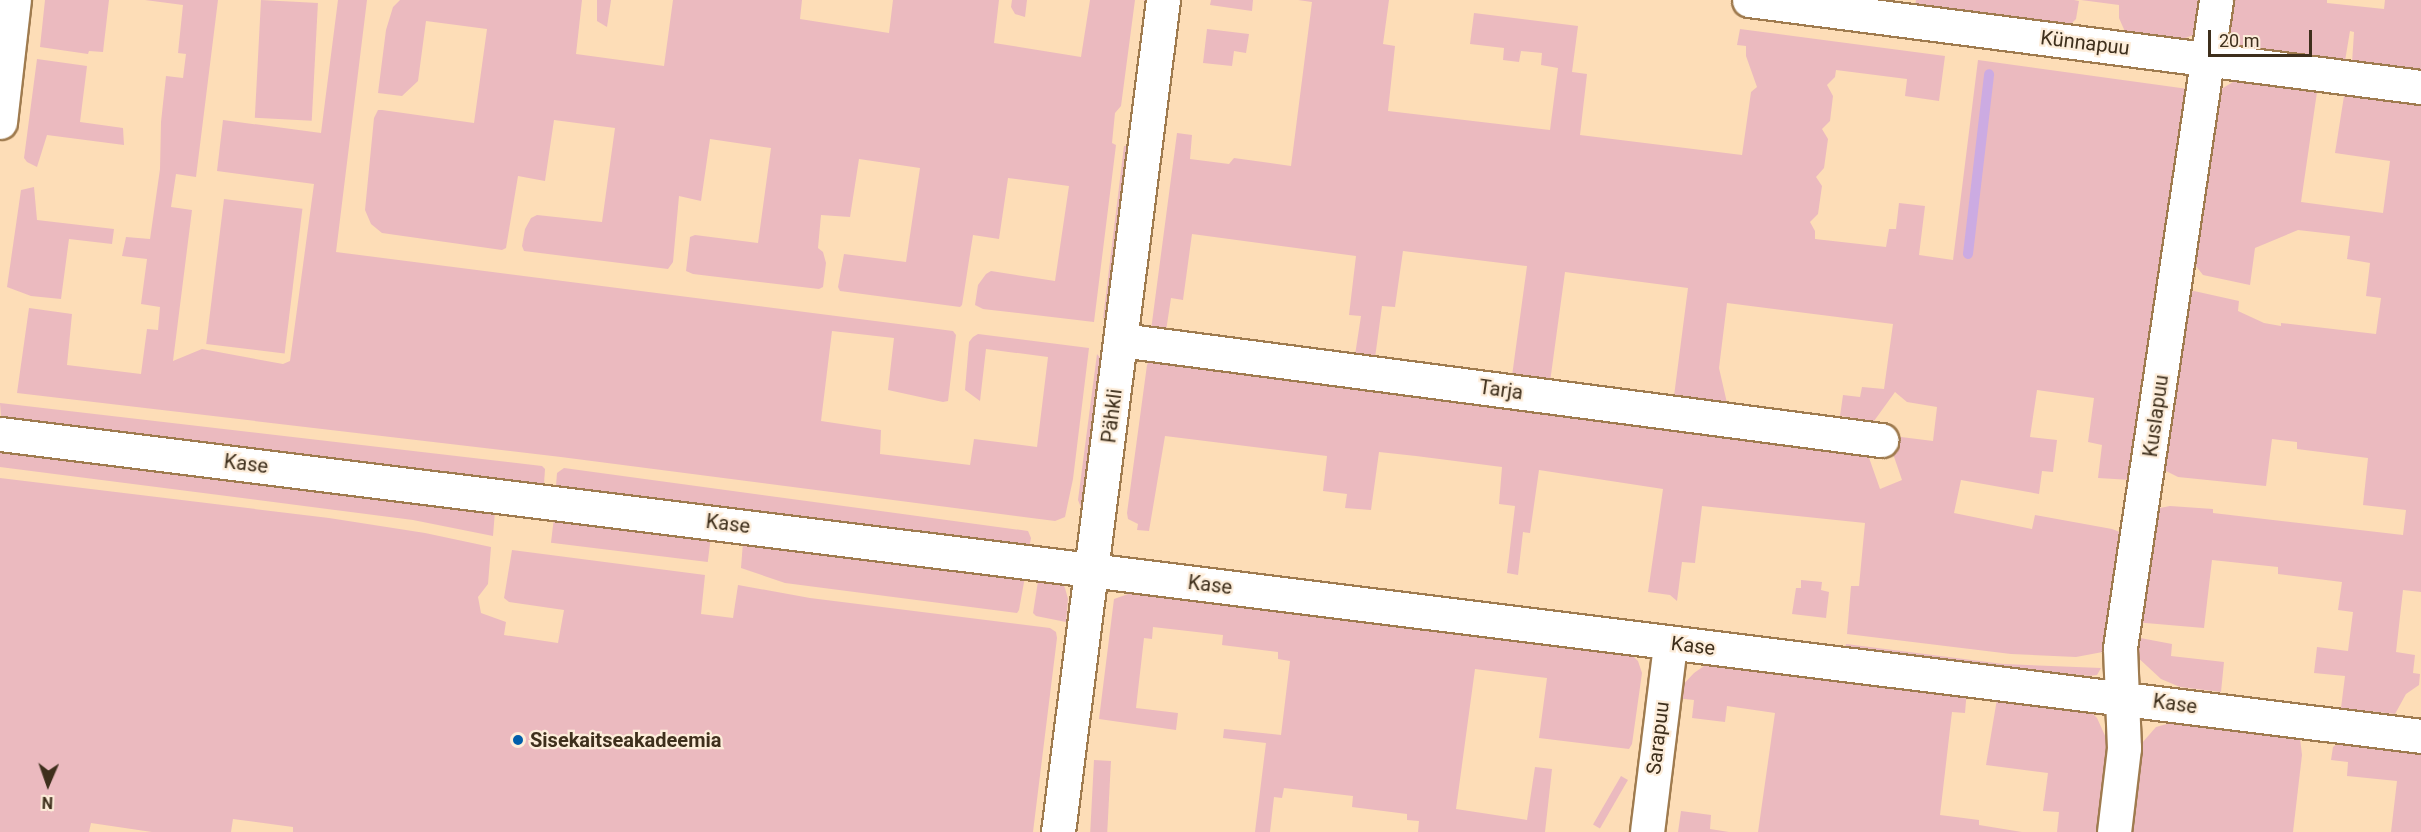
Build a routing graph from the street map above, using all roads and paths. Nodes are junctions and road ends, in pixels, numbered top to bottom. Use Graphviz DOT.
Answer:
graph roads {
  1 [pos="14,0"];
  2 [pos="1163,0"];
  3 [pos="1749,0"];
  4 [pos="2216,0"];
  5 [pos="2209,59"];
  6 [pos="2421,87"];
  7 [pos="0,122"];
  8 [pos="1121,340"];
  9 [pos="0,434"];
  10 [pos="1881,440"];
  11 [pos="1092,570"];
  12 [pos="1670,644"];
  13 [pos="2123,697"];
  14 [pos="2421,736"];
  15 [pos="1058,832"];
  16 [pos="1647,832"];
  17 [pos="2114,832"];
  1 -- 7 [label="street"];
  2 -- 8 [label="street, Pähkli"];
  3 -- 5 [label="street, Künnapuu"];
  4 -- 5 [label="street, Kuslapuu"];
  5 -- 6 [label="street, Künnapuu"];
  5 -- 13 [label="street, Kuslapuu"];
  8 -- 10 [label="street, Tarja"];
  8 -- 11 [label="street, Pähkli"];
  9 -- 11 [label="street, Kase"];
  11 -- 12 [label="street, Kase"];
  11 -- 15 [label="street, Pähkli"];
  12 -- 13 [label="street, Kase"];
  12 -- 16 [label="street, Sarapuu"];
  13 -- 14 [label="street, Kase"];
  13 -- 17 [label="street, Kuslapuu"];
}
